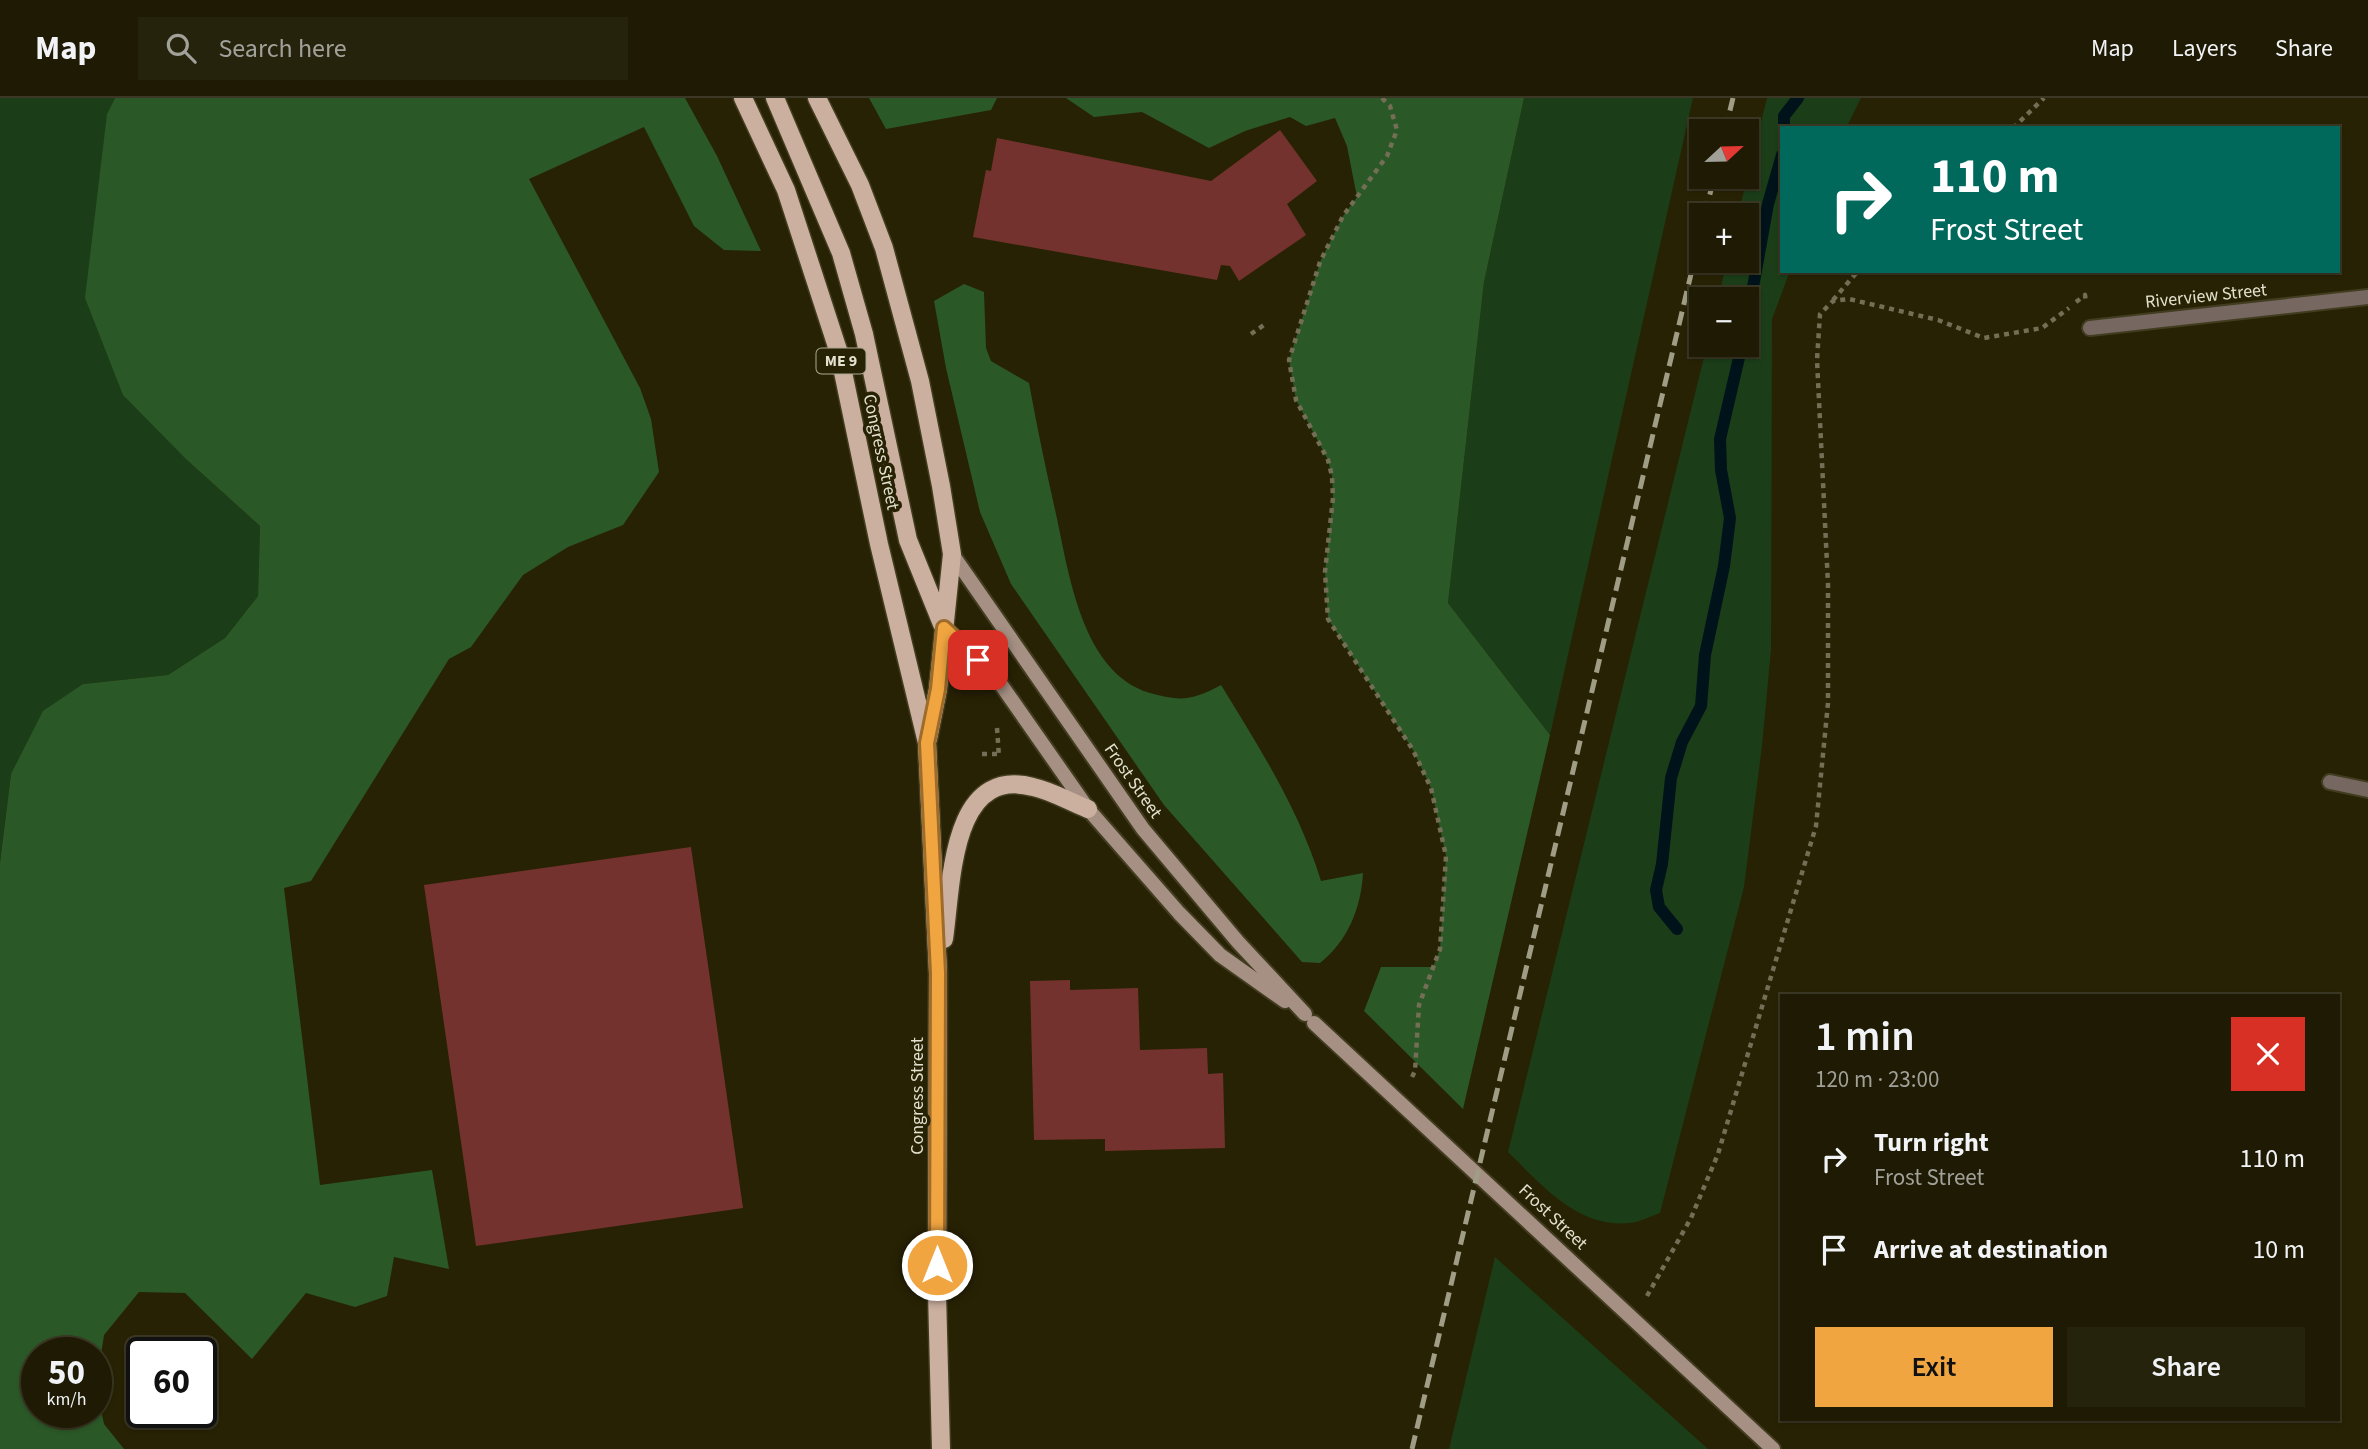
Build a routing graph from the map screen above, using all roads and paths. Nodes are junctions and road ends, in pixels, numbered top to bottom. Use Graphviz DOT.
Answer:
graph roads {
  1 [pos="743,98"];
  2 [pos="775,98"];
  3 [pos="817,98"];
  4 [pos="1382,98"];
  5 [pos="2044,98"];
  6 [pos="2015,126"];
  7 [pos="1856,273"];
  8 [pos="2368,297"];
  9 [pos="1832,301"];
  10 [pos="1264,325"];
  11 [pos="2090,328"];
  12 [pos="1251,334"];
  13 [pos="952,554"];
  14 [pos="944,628"];
  15 [pos="927,743"];
  16 [pos="982,754"];
  17 [pos="999,754"];
  18 [pos="2330,782"];
  19 [pos="2368,790"];
  20 [pos="1088,809"];
  21 [pos="938,973"];
  22 [pos="1310,1019"];
  23 [pos="1415,1072"];
  24 [pos="1634,1319"];
  25 [pos="941,1449"];
  26 [pos="1773,1449"];
  1 -- 15 [label="main road, Congress Street / ME 9"];
  2 -- 14 [label="main road, ME 9"];
  3 -- 13 [label="main road, Congress Street / ME 9"];
  4 -- 23 [label="path"];
  5 -- 6 [label="path"];
  7 -- 9 [label="path"];
  8 -- 11 [label="street, Riverview Street"];
  9 -- 11 [label="path"];
  9 -- 24 [label="path"];
  10 -- 12 [label="path"];
  13 -- 14 [label="main road, Congress Street / ME 9"];
  13 -- 22 [label="street, Frost Street"];
  14 -- 15 [label="main road, Congress Street / ME 9"];
  14 -- 20 [label="street, Frost Street"];
  15 -- 21 [label="main road, Congress Street / ME 9"];
  16 -- 17 [label="path"];
  18 -- 19 [label="street"];
  20 -- 21 [label="main road"];
  20 -- 22 [label="street, Frost Street"];
  21 -- 25 [label="main road, Congress Street / ME 9"];
  22 -- 24 [label="street, Frost Street"];
  24 -- 26 [label="street, Frost Street"];
}
